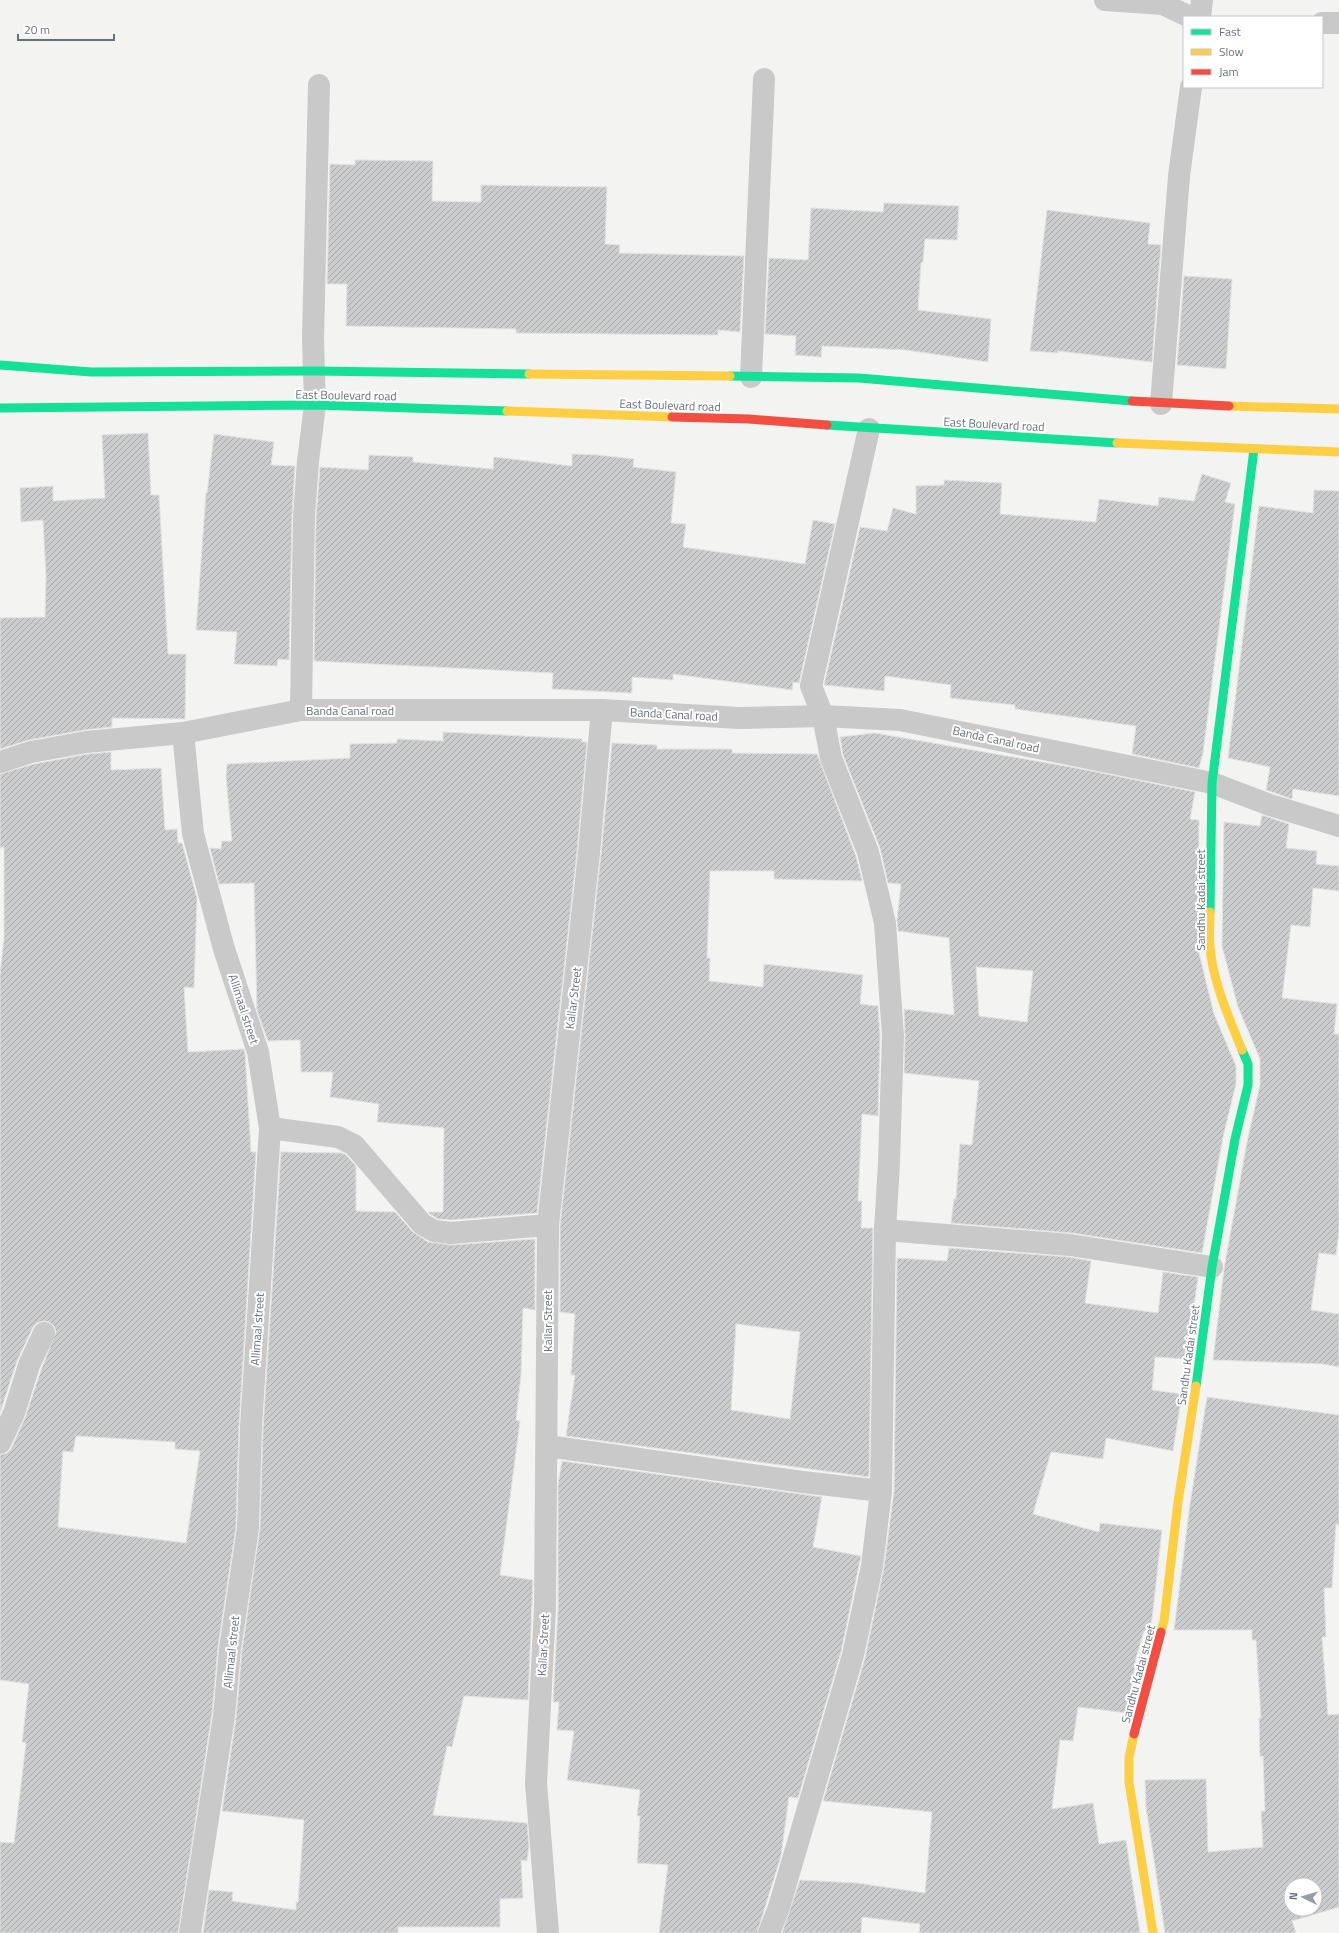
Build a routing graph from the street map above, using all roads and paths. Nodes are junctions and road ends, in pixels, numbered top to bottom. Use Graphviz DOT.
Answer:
graph roads {
  1 [pos="1106,0"];
  2 [pos="1202,0"];
  3 [pos="1188,16"];
  4 [pos="1200,16"];
  5 [pos="1323,23"];
  6 [pos="1339,23"];
  7 [pos="764,79"];
  8 [pos="319,85"];
  9 [pos="1191,88"];
  10 [pos="0,365"];
  11 [pos="314,371"];
  12 [pos="751,377"];
  13 [pos="1161,404"];
  14 [pos="315,405"];
  15 [pos="0,408"];
  16 [pos="1339,409"];
  17 [pos="869,429"];
  18 [pos="1254,449"];
  19 [pos="1339,452"];
  20 [pos="301,710"];
  21 [pos="602,710"];
  22 [pos="823,716"];
  23 [pos="183,733"];
  24 [pos="0,762"];
  25 [pos="1212,783"];
  26 [pos="1339,826"];
  27 [pos="270,1128"];
  28 [pos="548,1224"];
  29 [pos="885,1230"];
  30 [pos="1212,1267"];
  31 [pos="44,1333"];
  32 [pos="0,1443"];
  33 [pos="547,1446"];
  34 [pos="881,1491"];
  35 [pos="190,1933"];
  36 [pos="548,1933"];
  37 [pos="769,1933"];
  38 [pos="1154,1933"];
  1 -- 3 [label="street"];
  2 -- 4 [label="street"];
  5 -- 6 [label="street"];
  7 -- 12 [label="street"];
  8 -- 11 [label="street"];
  9 -- 13 [label="street"];
  10 -- 11 [label="main road"];
  11 -- 12 [label="main road"];
  11 -- 14 [label="street"];
  12 -- 13 [label="main road"];
  13 -- 16 [label="main road"];
  14 -- 15 [label="main road, East Boulevard road"];
  14 -- 17 [label="main road, East Boulevard road"];
  14 -- 20 [label="street"];
  17 -- 18 [label="main road, East Boulevard road"];
  17 -- 22 [label="street"];
  18 -- 19 [label="main road, East Boulevard road"];
  18 -- 25 [label="main road, Sandhu Kadai street"];
  20 -- 21 [label="street, Banda Canal road"];
  20 -- 23 [label="street, Banda Canal road"];
  21 -- 22 [label="street, Banda Canal road"];
  21 -- 28 [label="street, Kallar Street"];
  22 -- 25 [label="street, Banda Canal road"];
  22 -- 29 [label="street"];
  23 -- 24 [label="street, Banda Canal road"];
  23 -- 27 [label="street, Allimaal street"];
  25 -- 26 [label="street, Banda Canal road"];
  25 -- 30 [label="main road, Sandhu Kadai street"];
  27 -- 28 [label="street"];
  27 -- 35 [label="street, Allimaal street"];
  28 -- 33 [label="street, Kallar Street"];
  29 -- 30 [label="street"];
  29 -- 34 [label="street"];
  30 -- 38 [label="main road, Sandhu Kadai street"];
  31 -- 32 [label="street"];
  33 -- 34 [label="street"];
  33 -- 36 [label="street, Kallar Street"];
  34 -- 37 [label="street"];
}
